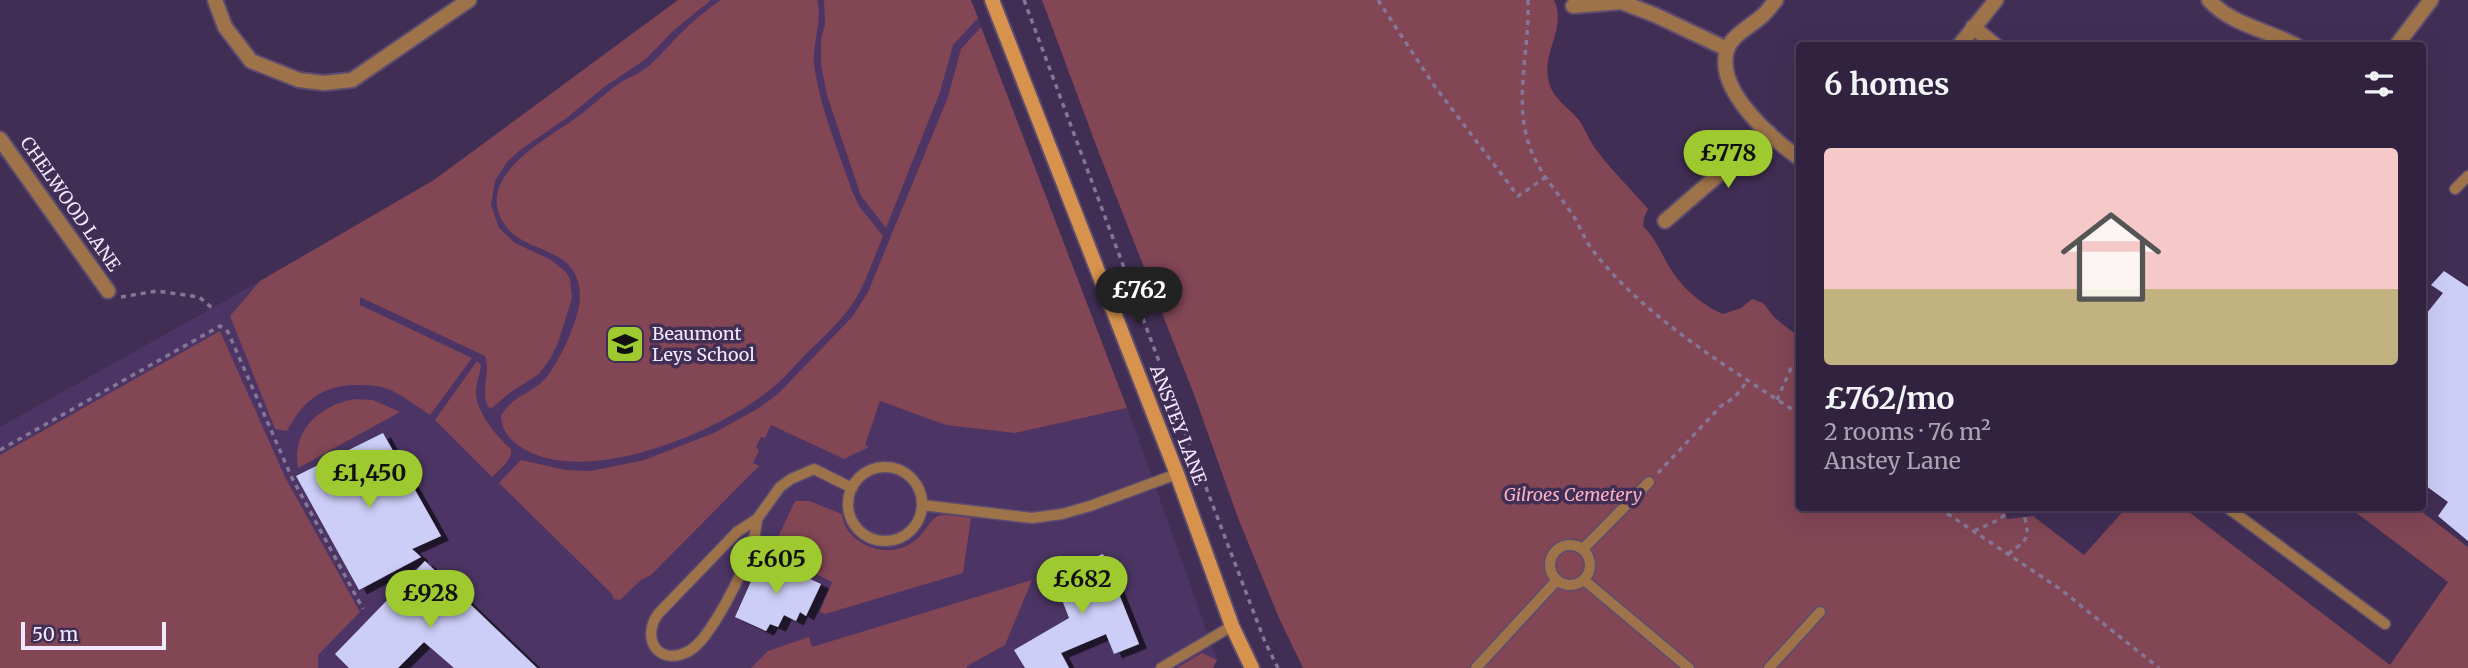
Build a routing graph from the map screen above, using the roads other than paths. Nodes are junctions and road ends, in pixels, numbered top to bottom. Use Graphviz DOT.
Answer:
graph roads {
  1 [pos="215,0"];
  2 [pos="469,0"];
  3 [pos="992,0"];
  4 [pos="1776,0"];
  5 [pos="1996,0"];
  6 [pos="2209,0"];
  7 [pos="2431,0"];
  8 [pos="1573,6"];
  9 [pos="1973,27"];
  10 [pos="1962,42"];
  11 [pos="1991,42"];
  12 [pos="2288,42"];
  13 [pos="2399,42"];
  14 [pos="1727,49"];
  15 [pos="1768,132"];
  16 [pos="0,139"];
  17 [pos="1796,155"];
  18 [pos="2468,176"];
  19 [pos="2455,189"];
  20 [pos="1665,221"];
  21 [pos="108,291"];
  22 [pos="1177,474"];
  23 [pos="1649,482"];
  24 [pos="852,488"];
  25 [pos="922,505"];
  26 [pos="2232,511"];
  27 [pos="757,519"];
  28 [pos="1583,549"];
  29 [pos="1557,580"];
  30 [pos="1584,580"];
  31 [pos="1819,612"];
  32 [pos="2385,624"];
  33 [pos="1232,626"];
  34 [pos="1161,668"];
  35 [pos="1252,668"];
  36 [pos="1476,668"];
  37 [pos="1689,668"];
  38 [pos="1769,668"];
  1 -- 2 [label="street"];
  3 -- 22 [label="main road, ANSTEY LANE"];
  4 -- 14 [label="street"];
  5 -- 9 [label="street"];
  6 -- 12 [label="street"];
  7 -- 13 [label="street"];
  8 -- 14 [label="street"];
  9 -- 10 [label="street"];
  9 -- 11 [label="street"];
  14 -- 15 [label="street"];
  15 -- 17 [label="street"];
  15 -- 20 [label="street"];
  16 -- 21 [label="street, CHELWOOD LANE"];
  18 -- 19 [label="lane"];
  22 -- 25 [label="lane"];
  22 -- 33 [label="main road, ANSTEY LANE"];
  23 -- 28 [label="lane"];
  24 -- 25 [label="lane"];
  24 -- 25 [label="lane"];
  24 -- 27 [label="lane"];
  26 -- 32 [label="lane"];
  27 -- 27 [label="lane"];
  28 -- 29 [label="lane"];
  28 -- 30 [label="lane"];
  29 -- 30 [label="lane"];
  29 -- 36 [label="lane"];
  30 -- 37 [label="lane"];
  31 -- 38 [label="lane"];
  33 -- 34 [label="lane"];
  33 -- 35 [label="main road, ANSTEY LANE"];
}
